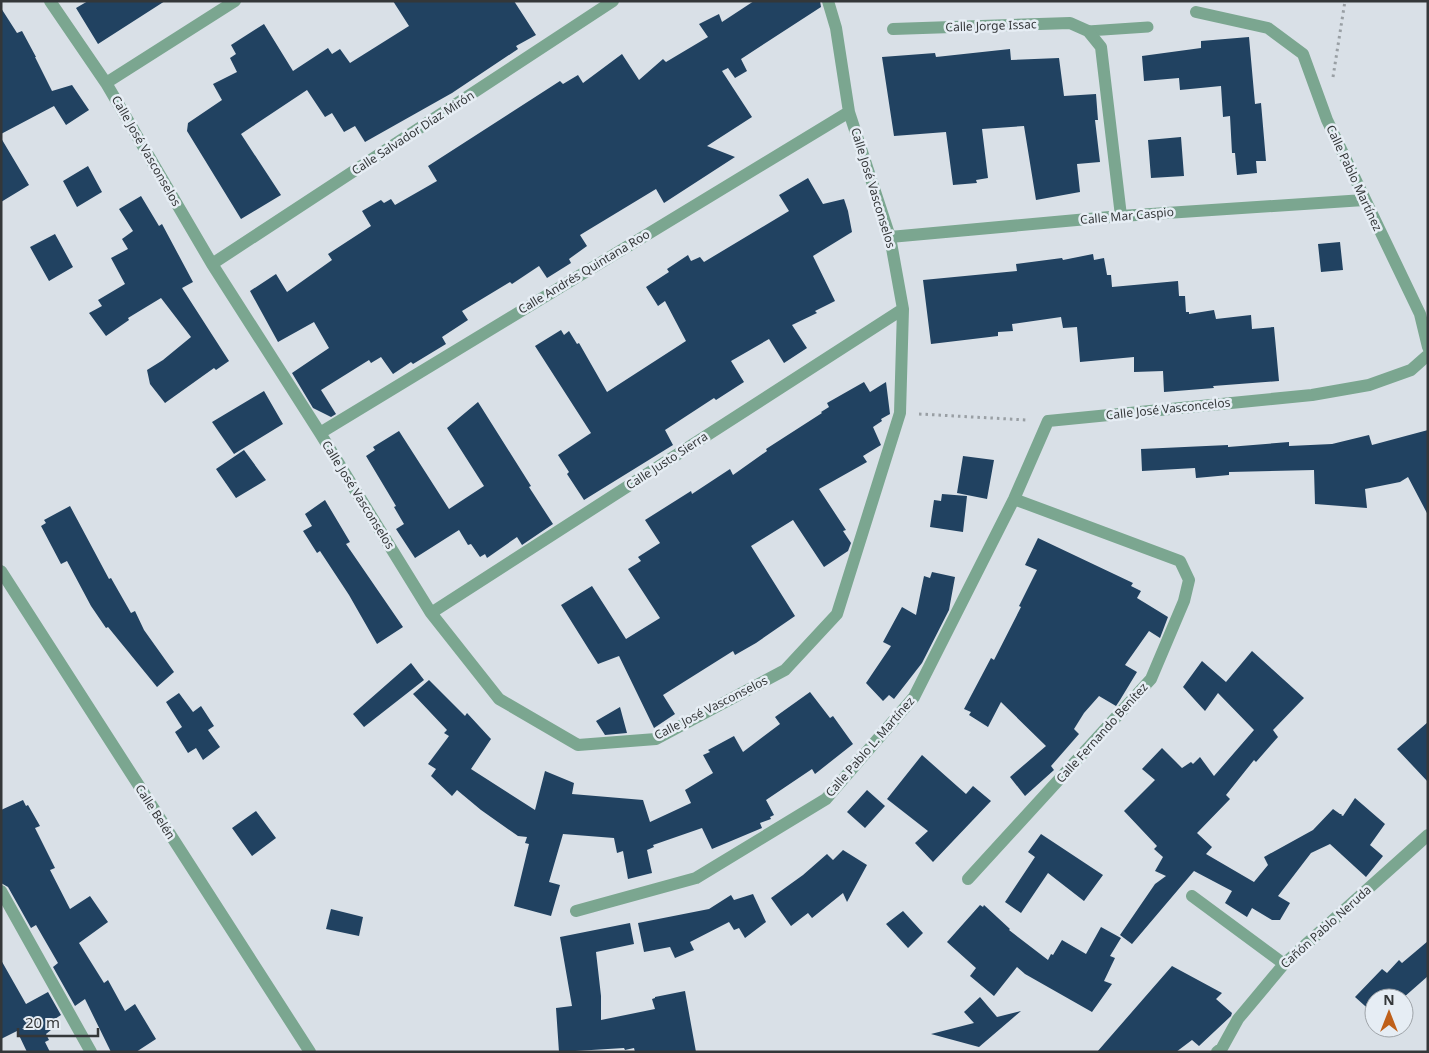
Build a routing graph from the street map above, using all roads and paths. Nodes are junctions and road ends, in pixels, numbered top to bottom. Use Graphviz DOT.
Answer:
graph roads {
  1 [pos="50,1"];
  2 [pos="235,1"];
  3 [pos="613,1"];
  4 [pos="828,1"];
  5 [pos="1345,1"];
  6 [pos="1196,12"];
  7 [pos="1148,27"];
  8 [pos="893,29"];
  9 [pos="1088,31"];
  10 [pos="1333,80"];
  11 [pos="106,83"];
  12 [pos="849,112"];
  13 [pos="1364,200"];
  14 [pos="1121,216"];
  15 [pos="890,237"];
  16 [pos="212,264"];
  17 [pos="903,309"];
  18 [pos="1428,346"];
  19 [pos="1428,355"];
  20 [pos="900,413"];
  21 [pos="1048,421"];
  22 [pos="320,433"];
  23 [pos="1014,499"];
  24 [pos="1,571"];
  25 [pos="431,613"];
  26 [pos="1428,835"];
  27 [pos="968,879"];
  28 [pos="1,891"];
  29 [pos="1192,896"];
  30 [pos="576,911"];
  31 [pos="1284,964"];
  32 [pos="91,1052"];
  33 [pos="310,1052"];
  34 [pos="1217,1052"];
  1 -- 11 [label="street, Calle José Vasconselos"];
  2 -- 11 [label="street"];
  3 -- 16 [label="street, Calle Salvador Díaz Mirón"];
  4 -- 12 [label="street, Calle José Vasconselos"];
  5 -- 10 [label="path"];
  6 -- 13 [label="street, Calle Pablo Martínez"];
  7 -- 9 [label="lane, Calle Jorge Issac"];
  8 -- 9 [label="street, Calle Jorge Issac"];
  9 -- 14 [label="street"];
  11 -- 16 [label="street, Calle José Vasconselos"];
  12 -- 15 [label="street, Calle José Vasconselos"];
  12 -- 22 [label="street, Calle Andrés Quintana Roo"];
  13 -- 14 [label="street, Calle Mar Caspio"];
  13 -- 18 [label="street, Calle Pablo Martínez"];
  14 -- 15 [label="street, Calle Mar Caspio"];
  15 -- 17 [label="street, Calle José Vasconselos"];
  16 -- 22 [label="street, Calle José Vasconselos"];
  17 -- 20 [label="street, Calle José Vasconselos"];
  17 -- 25 [label="street, Calle Justo Sierra"];
  19 -- 21 [label="street, Calle José Vasconcelos"];
  20 -- 21 [label="path"];
  20 -- 25 [label="street, Calle José Vasconselos"];
  21 -- 23 [label="street, Calle Pablo L. Martínez"];
  22 -- 25 [label="street, Calle José Vasconselos"];
  23 -- 27 [label="street, Calle Fernando Benítez"];
  23 -- 30 [label="street, Calle Pablo L. Martínez"];
  24 -- 33 [label="street, Calle Belén"];
  26 -- 31 [label="street, Cañón Pablo Neruda"];
  28 -- 32 [label="street"];
  29 -- 31 [label="street"];
  31 -- 34 [label="street, Cañón Pablo Neruda"];
}
